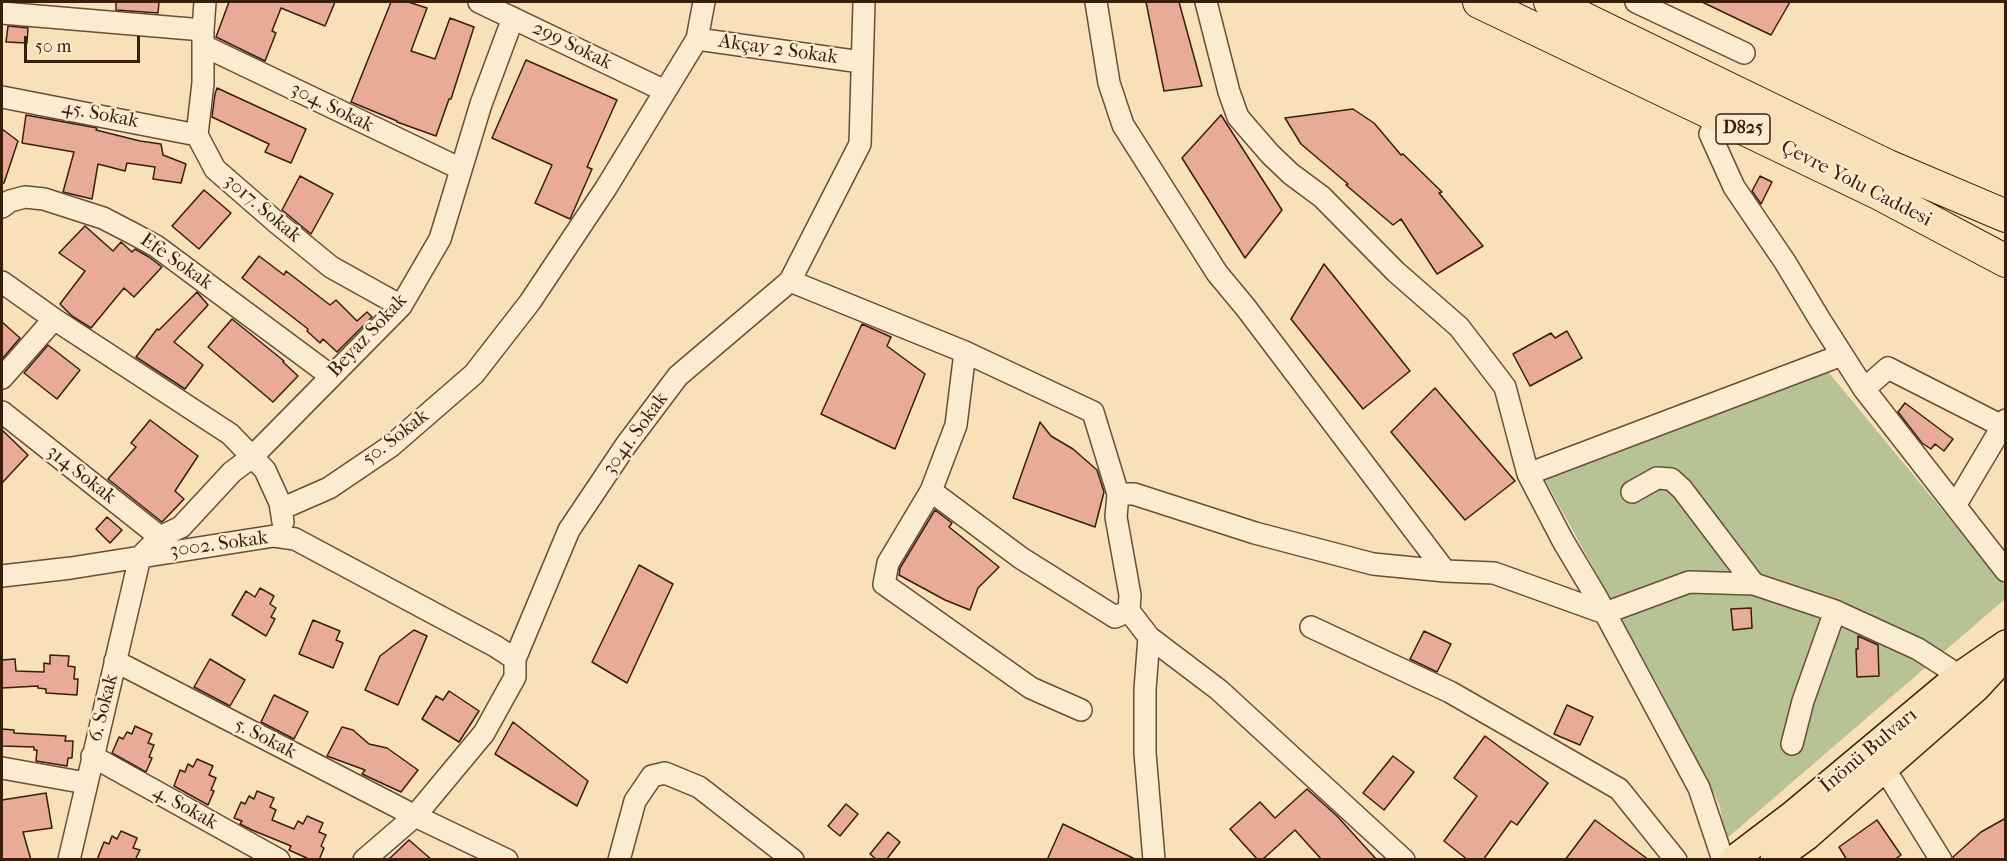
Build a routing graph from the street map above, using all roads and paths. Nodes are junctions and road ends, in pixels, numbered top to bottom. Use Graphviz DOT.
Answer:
graph roads {
  1 [pos="205,2"];
  2 [pos="479,2"];
  3 [pos="704,2"];
  4 [pos="864,2"];
  5 [pos="1096,2"];
  6 [pos="1206,2"];
  7 [pos="1479,2"];
  8 [pos="1550,2"];
  9 [pos="1636,2"];
  10 [pos="2,13"];
  11 [pos="513,18"];
  12 [pos="203,38"];
  13 [pos="697,39"];
  14 [pos="1743,52"];
  15 [pos="861,62"];
  16 [pos="665,91"];
  17 [pos="2,97"];
  18 [pos="1717,116"];
  19 [pos="197,135"];
  20 [pos="461,170"];
  21 [pos="2,207"];
  22 [pos="2006,216"];
  23 [pos="2006,261"];
  24 [pos="790,281"];
  25 [pos="2,282"];
  26 [pos="401,306"];
  27 [pos="54,319"];
  28 [pos="966,352"];
  29 [pos="1842,355"];
  30 [pos="331,375"];
  31 [pos="2,378"];
  32 [pos="1864,389"];
  33 [pos="2,412"];
  34 [pos="2004,423"];
  35 [pos="252,457"];
  36 [pos="1528,474"];
  37 [pos="931,491"];
  38 [pos="1632,492"];
  39 [pos="1119,494"];
  40 [pos="1955,506"];
  41 [pos="281,509"];
  42 [pos="160,537"];
  43 [pos="285,538"];
  44 [pos="140,557"];
  45 [pos="1445,571"];
  46 [pos="2006,572"];
  47 [pos="5,573"];
  48 [pos="1754,584"];
  49 [pos="1130,611"];
  50 [pos="1834,611"];
  51 [pos="1605,613"];
  52 [pos="1311,627"];
  53 [pos="1149,637"];
  54 [pos="2006,644"];
  55 [pos="2006,657"];
  56 [pos="515,659"];
  57 [pos="115,662"];
  58 [pos="1955,679"];
  59 [pos="1081,710"];
  60 [pos="1792,744"];
  61 [pos="92,756"];
  62 [pos="2,768"];
  63 [pos="1884,768"];
  64 [pos="86,783"];
  65 [pos="415,816"];
  66 [pos="69,860"];
  67 [pos="279,860"];
  68 [pos="364,860"];
  69 [pos="507,860"];
  70 [pos="619,860"];
  71 [pos="792,860"];
  72 [pos="1154,860"];
  73 [pos="1404,860"];
  74 [pos="1676,860"];
  75 [pos="1723,860"];
  76 [pos="1733,860"];
  77 [pos="1774,860"];
  78 [pos="1941,860"];
  1 -- 12 [label="street"];
  2 -- 11 [label="street, 299 Sokak"];
  3 -- 13 [label="street, Akçay 2 Sokak"];
  4 -- 15 [label="street, 3041. Sokak"];
  5 -- 45 [label="street"];
  6 -- 36 [label="street"];
  7 -- 18 [label="highway, Çevre Yolu Caddesi / D825"];
  8 -- 22 [label="highway, Çevre Yolu Caddesi / D825"];
  9 -- 14 [label="street"];
  10 -- 12 [label="street"];
  11 -- 16 [label="street, 299 Sokak"];
  11 -- 20 [label="street, Beyaz Sokak"];
  12 -- 19 [label="street"];
  12 -- 20 [label="street, 304. Sokak"];
  13 -- 15 [label="street, Akçay 2 Sokak"];
  13 -- 16 [label="street, 50. Sokak"];
  15 -- 24 [label="street, 3041. Sokak"];
  16 -- 41 [label="street, 50. Sokak"];
  17 -- 19 [label="street, 45. Sokak"];
  18 -- 23 [label="highway, Çevre Yolu Caddesi / D825"];
  18 -- 29 [label="street"];
  19 -- 26 [label="street, 3017. Sokak"];
  20 -- 26 [label="street, Beyaz Sokak"];
  21 -- 30 [label="street, Efe Sokak"];
  24 -- 28 [label="street"];
  24 -- 56 [label="street, 3041. Sokak"];
  25 -- 27 [label="street"];
  26 -- 30 [label="street, Beyaz Sokak"];
  27 -- 31 [label="street"];
  27 -- 35 [label="street"];
  28 -- 37 [label="street"];
  28 -- 39 [label="street"];
  29 -- 32 [label="street"];
  29 -- 36 [label="street"];
  30 -- 35 [label="street, Beyaz Sokak"];
  32 -- 34 [label="street"];
  32 -- 40 [label="street"];
  33 -- 42 [label="street, 314 Sokak"];
  34 -- 40 [label="street"];
  35 -- 41 [label="street"];
  35 -- 42 [label="street, Beyaz Sokak"];
  36 -- 51 [label="street"];
  37 -- 49 [label="street"];
  37 -- 59 [label="street"];
  38 -- 48 [label="street"];
  39 -- 45 [label="street"];
  39 -- 49 [label="street"];
  40 -- 46 [label="street"];
  41 -- 43 [label="street"];
  42 -- 44 [label="street, Beyaz Sokak"];
  43 -- 44 [label="street, 3002. Sokak"];
  43 -- 56 [label="street, 3002. Sokak"];
  44 -- 47 [label="street, 3002. Sokak"];
  44 -- 57 [label="street, 6. Sokak"];
  45 -- 51 [label="street"];
  48 -- 50 [label="street"];
  48 -- 51 [label="street"];
  49 -- 53 [label="street"];
  50 -- 58 [label="street"];
  50 -- 60 [label="street"];
  51 -- 75 [label="street"];
  52 -- 74 [label="street"];
  53 -- 72 [label="street"];
  53 -- 73 [label="street"];
  54 -- 58 [label="main road, İnönü Bulvarı"];
  55 -- 63 [label="main road, İnönü Bulvarı"];
  56 -- 65 [label="street, 3041. Sokak"];
  57 -- 61 [label="street, 6. Sokak"];
  57 -- 65 [label="street, 5. Sokak"];
  58 -- 76 [label="main road, İnönü Bulvarı"];
  61 -- 64 [label="street, 6. Sokak"];
  61 -- 67 [label="street, 4. Sokak"];
  62 -- 64 [label="street"];
  63 -- 77 [label="main road, İnönü Bulvarı"];
  63 -- 78 [label="street"];
  64 -- 66 [label="street, 6. Sokak"];
  65 -- 68 [label="street, 3041. Sokak"];
  65 -- 69 [label="street, 5. Sokak"];
  70 -- 71 [label="street"];
}
